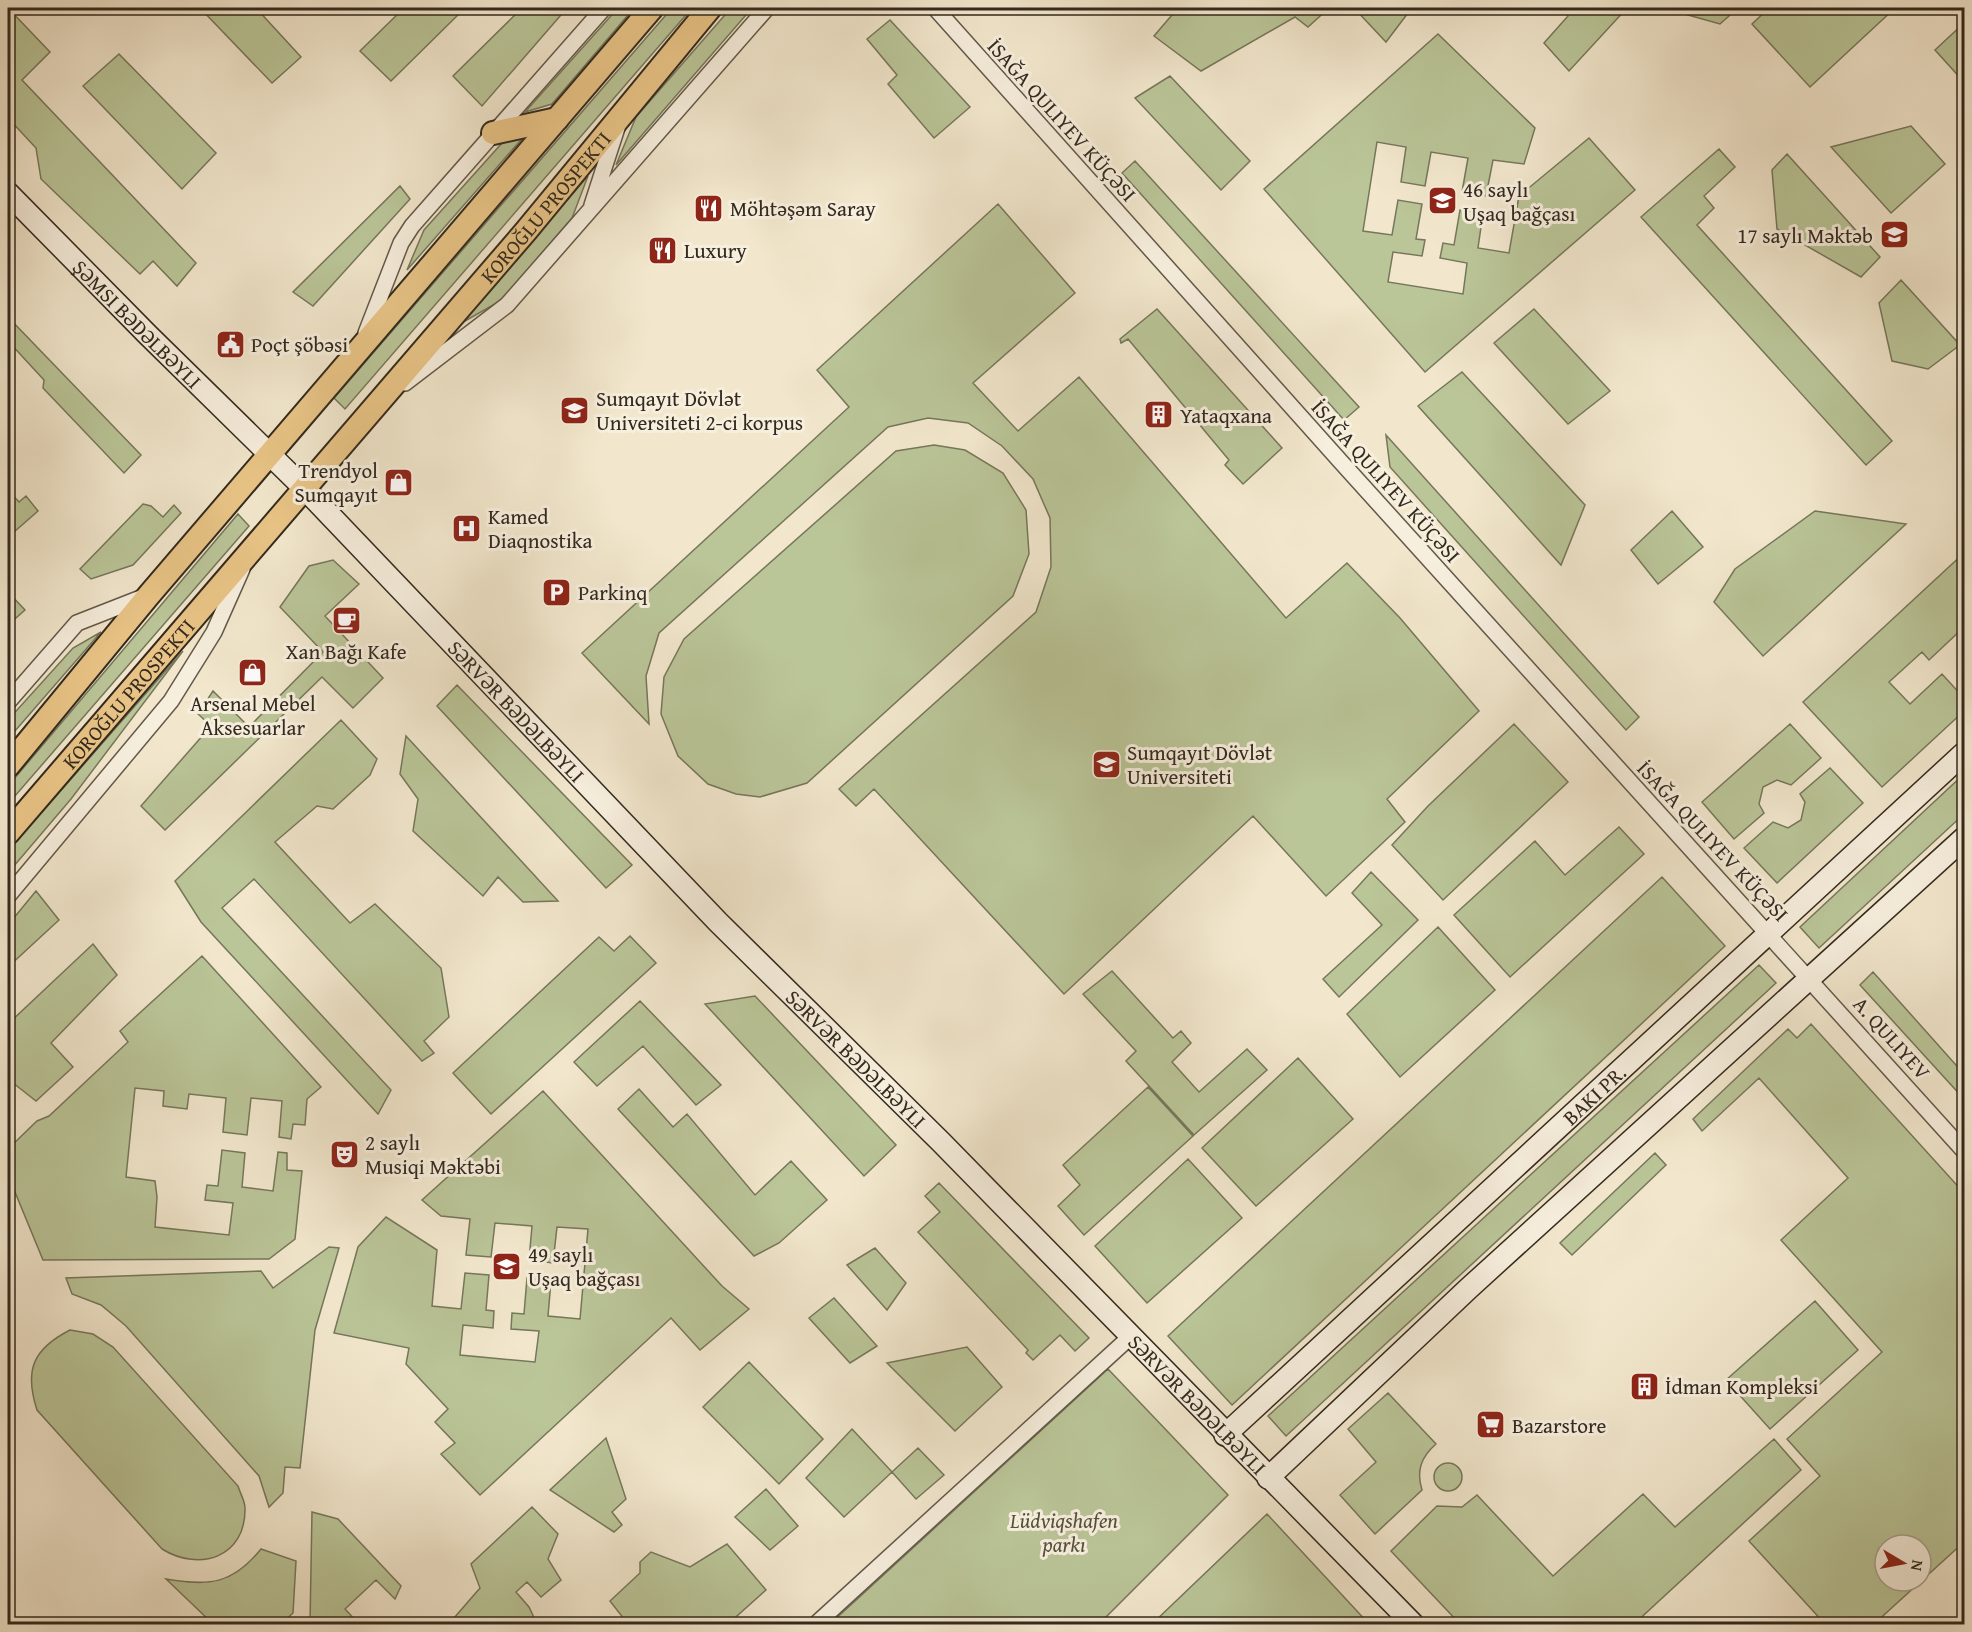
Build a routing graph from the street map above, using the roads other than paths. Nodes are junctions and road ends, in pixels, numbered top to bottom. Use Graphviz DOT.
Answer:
graph roads {
  1 [pos="604,8"];
  2 [pos="652,8"];
  3 [pos="710,8"];
  4 [pos="767,8"];
  5 [pos="935,8"];
  6 [pos="622,113"];
  7 [pos="557,119"];
  8 [pos="493,133"];
  9 [pos="8,193"];
  10 [pos="590,211"];
  11 [pos="356,355"];
  12 [pos="379,404"];
  13 [pos="269,455"];
  14 [pos="304,488"];
  15 [pos="249,554"];
  16 [pos="149,595"];
  17 [pos="8,702"];
  18 [pos="1965,753"];
  19 [pos="8,766"];
  20 [pos="8,833"];
  21 [pos="1965,838"];
  22 [pos="8,896"];
  23 [pos="1770,933"];
  24 [pos="1812,979"];
  25 [pos="1965,1151"];
  26 [pos="1130,1337"];
  27 [pos="1226,1435"];
  28 [pos="1268,1478"];
  29 [pos="816,1624"];
  30 [pos="1413,1624"];
  1 -- 8 [label="street"];
  2 -- 7 [label="main road"];
  3 -- 6 [label="main road, KOROĞLU PROSPEKTI"];
  4 -- 10 [label="street"];
  5 -- 23 [label="street, İSAĞA QULIYEV KÜÇƏSI"];
  6 -- 10 [label="street"];
  6 -- 12 [label="main road, KOROĞLU PROSPEKTI"];
  7 -- 8 [label="main road"];
  7 -- 11 [label="main road"];
  8 -- 11 [label="street"];
  9 -- 13 [label="street, ŞƏMSI BƏDƏLBƏYLI"];
  10 -- 12 [label="street"];
  11 -- 13 [label="main road, KOROĞLU PROSPEKTI"];
  12 -- 14 [label="main road, KOROĞLU PROSPEKTI"];
  13 -- 14 [label="street, ŞƏMSI BƏDƏLBƏYLI"];
  13 -- 16 [label="main road, KOROĞLU PROSPEKTI"];
  14 -- 15 [label="main road, KOROĞLU PROSPEKTI"];
  14 -- 26 [label="street, SƏRVƏR BƏDƏLBƏYLI"];
  15 -- 20 [label="main road, KOROĞLU PROSPEKTI"];
  15 -- 22 [label="street"];
  16 -- 17 [label="street"];
  16 -- 19 [label="main road, KOROĞLU PROSPEKTI"];
  18 -- 23 [label="street"];
  21 -- 24 [label="street"];
  23 -- 24 [label="street, İSAĞA QULIYEV KÜÇƏSI"];
  23 -- 27 [label="street"];
  24 -- 25 [label="street, A. QULIYEV"];
  24 -- 28 [label="street"];
  26 -- 27 [label="street, SƏRVƏR BƏDƏLBƏYLI"];
  26 -- 29 [label="street"];
  27 -- 28 [label="street, SƏRVƏR BƏDƏLBƏYLI"];
  28 -- 30 [label="street, SƏRVƏR BƏDƏLBƏYLI"];
}
